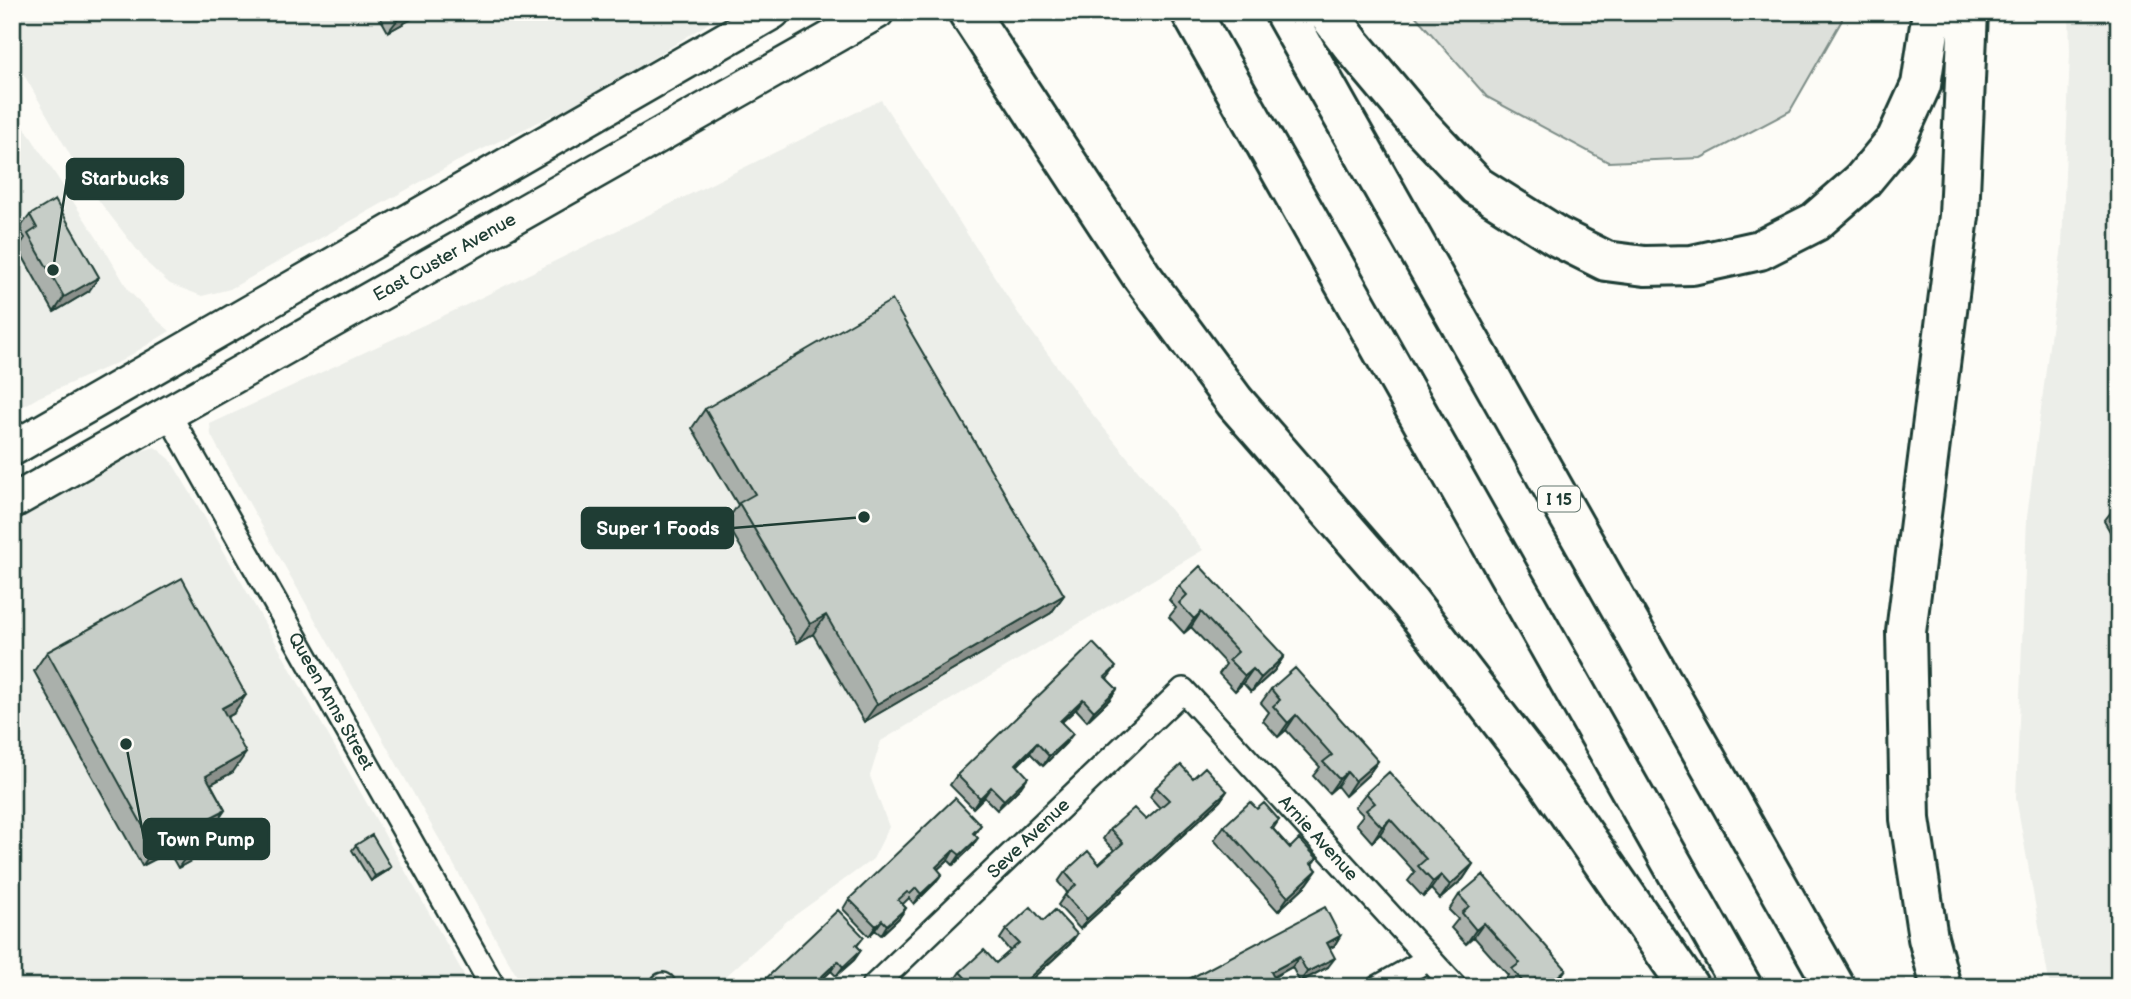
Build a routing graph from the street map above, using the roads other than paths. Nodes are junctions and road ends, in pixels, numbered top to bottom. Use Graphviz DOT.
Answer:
graph roads {
  1 [pos="773,12"];
  2 [pos="877,12"];
  3 [pos="968,12"];
  4 [pos="1191,12"];
  5 [pos="1284,12"];
  6 [pos="1328,12"];
  7 [pos="1932,12"];
  8 [pos="1968,12"];
  9 [pos="168,413"];
  10 [pos="12,449"];
  11 [pos="12,502"];
  12 [pos="1184,690"];
  13 [pos="1429,959"];
  14 [pos="494,987"];
  15 [pos="873,987"];
  16 [pos="1379,987"];
  17 [pos="1455,987"];
  18 [pos="1689,987"];
  19 [pos="1742,987"];
  20 [pos="1835,987"];
  21 [pos="1941,987"];
  1 -- 10 [label="main road"];
  2 -- 9 [label="main road, East Custer Avenue"];
  3 -- 18 [label="highway"];
  4 -- 19 [label="highway"];
  5 -- 20 [label="highway, I 15"];
  6 -- 7 [label="highway"];
  8 -- 21 [label="highway"];
  9 -- 11 [label="main road, East Custer Avenue"];
  9 -- 14 [label="street, Queen Anns Street"];
  12 -- 13 [label="street, Arnie Avenue"];
  12 -- 15 [label="street, Seve Avenue"];
  13 -- 16 [label="street"];
  13 -- 17 [label="street, Arnie Avenue"];
}
